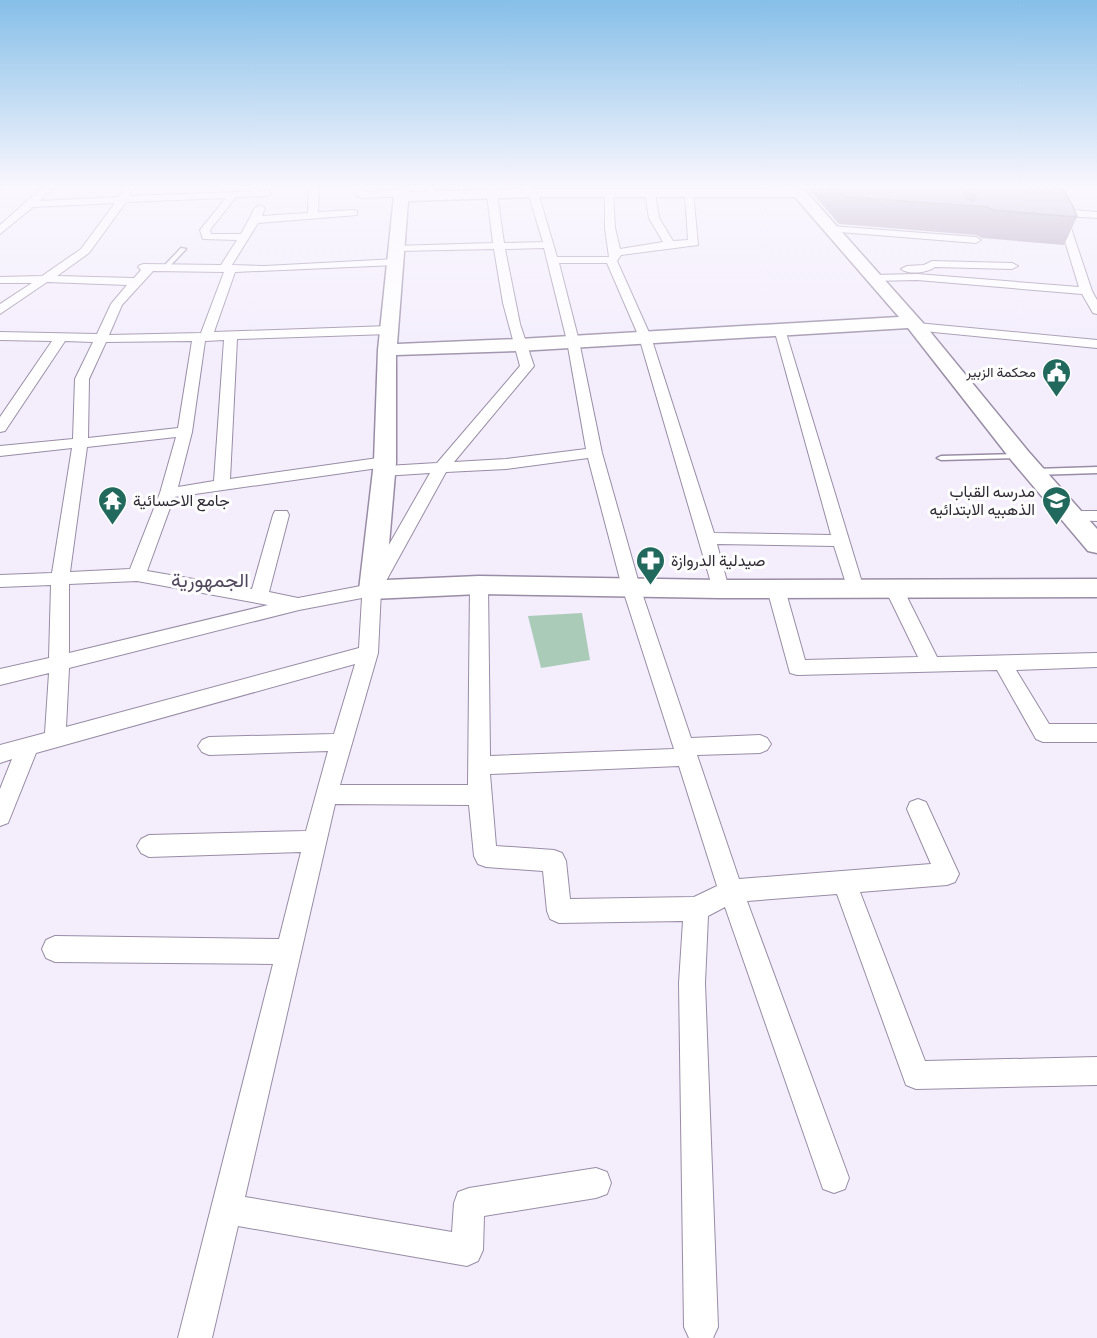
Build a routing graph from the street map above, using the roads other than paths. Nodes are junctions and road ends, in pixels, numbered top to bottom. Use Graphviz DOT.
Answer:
graph roads {
  1 [pos="88,248"];
  2 [pos="238,248"];
  3 [pos="398,248"];
  4 [pos="471,248"];
  5 [pos="499,248"];
  6 [pos="516,248"];
  7 [pos="548,248"];
  8 [pos="612,248"];
  9 [pos="649,248"];
  10 [pos="847,248"];
  11 [pos="1072,248"];
  12 [pos="183,249"];
  13 [pos="550,253"];
  14 [pos="397,255"];
  15 [pos="613,256"];
  16 [pos="1012,266"];
  17 [pos="153,267"];
  18 [pos="228,268"];
  19 [pos="929,273"];
  20 [pos="869,274"];
  21 [pos="48,279"];
  22 [pos="0,280"];
  23 [pos="136,282"];
  24 [pos="1086,291"];
  25 [pos="0,310"];
  26 [pos="1097,310"];
  27 [pos="914,324"];
  28 [pos="780,329"];
  29 [pos="62,336"];
  30 [pos="231,336"];
  31 [pos="1,337"];
  32 [pos="203,337"];
  33 [pos="645,337"];
  34 [pos="101,338"];
  35 [pos="388,340"];
  36 [pos="573,341"];
  37 [pos="1097,344"];
  38 [pos="519,345"];
  39 [pos="0,428"];
  40 [pos="184,432"];
  41 [pos="80,444"];
  42 [pos="0,452"];
  43 [pos="594,453"];
  44 [pos="1020,456"];
  45 [pos="940,458"];
  46 [pos="384,467"];
  47 [pos="441,468"];
  48 [pos="1097,470"];
  49 [pos="1035,472"];
  50 [pos="222,485"];
  51 [pos="168,493"];
  52 [pos="281,514"];
  53 [pos="1073,516"];
  54 [pos="1097,516"];
  55 [pos="707,538"];
  56 [pos="841,541"];
  57 [pos="1097,544"];
  58 [pos="138,575"];
  59 [pos="60,578"];
  60 [pos="0,581"];
  61 [pos="479,585"];
  62 [pos="631,587"];
  63 [pos="1097,588"];
  64 [pos="720,589"];
  65 [pos="776,589"];
  66 [pos="855,589"];
  67 [pos="894,589"];
  68 [pos="372,590"];
  69 [pos="260,596"];
  70 [pos="299,604"];
  71 [pos="368,653"];
  72 [pos="1002,662"];
  73 [pos="59,663"];
  74 [pos="931,664"];
  75 [pos="1094,665"];
  76 [pos="0,677"];
  77 [pos="1097,733"];
  78 [pos="55,738"];
  79 [pos="341,742"];
  80 [pos="760,744"];
  81 [pos="29,745"];
  82 [pos="209,746"];
  83 [pos="685,752"];
  84 [pos="0,754"];
  85 [pos="480,765"];
  86 [pos="326,794"];
  87 [pos="479,795"];
  88 [pos="918,809"];
  89 [pos="0,816"];
  90 [pos="315,841"];
  91 [pos="149,846"];
  92 [pos="845,884"];
  93 [pos="731,891"];
  94 [pos="696,909"];
  95 [pos="55,949"];
  96 [pos="289,952"];
  97 [pos="1097,1071"];
  98 [pos="834,1178"];
  99 [pos="596,1183"];
  100 [pos="226,1209"];
  101 [pos="701,1327"];
  102 [pos="195,1338"];
  1 -- 21 [label="street"];
  2 -- 18 [label="street"];
  3 -- 14 [label="street"];
  4 -- 14 [label="street"];
  5 -- 38 [label="street"];
  6 -- 13 [label="street"];
  7 -- 13 [label="street"];
  8 -- 15 [label="street"];
  9 -- 15 [label="street"];
  10 -- 20 [label="street"];
  11 -- 24 [label="street"];
  12 -- 17 [label="lane"];
  13 -- 15 [label="street"];
  13 -- 36 [label="street"];
  14 -- 18 [label="street"];
  14 -- 35 [label="street"];
  15 -- 33 [label="street"];
  16 -- 19 [label="street"];
  17 -- 18 [label="street"];
  17 -- 23 [label="street"];
  18 -- 32 [label="street"];
  19 -- 20 [label="street"];
  19 -- 24 [label="street"];
  20 -- 27 [label="street"];
  21 -- 22 [label="street"];
  21 -- 23 [label="street"];
  21 -- 25 [label="street"];
  23 -- 34 [label="street"];
  24 -- 26 [label="street"];
  27 -- 28 [label="street"];
  27 -- 37 [label="street"];
  27 -- 44 [label="street"];
  28 -- 33 [label="street"];
  28 -- 56 [label="street"];
  29 -- 31 [label="street"];
  29 -- 34 [label="street"];
  29 -- 39 [label="street"];
  30 -- 32 [label="street"];
  30 -- 35 [label="street"];
  30 -- 50 [label="street"];
  32 -- 34 [label="street"];
  32 -- 40 [label="street"];
  33 -- 36 [label="street"];
  33 -- 55 [label="street"];
  34 -- 41 [label="street"];
  35 -- 38 [label="street"];
  35 -- 46 [label="street"];
  36 -- 38 [label="street"];
  36 -- 43 [label="street"];
  38 -- 47 [label="street"];
  40 -- 41 [label="street"];
  40 -- 51 [label="street"];
  41 -- 42 [label="street"];
  41 -- 59 [label="street"];
  43 -- 47 [label="street"];
  43 -- 62 [label="street"];
  44 -- 45 [label="lane"];
  44 -- 49 [label="street"];
  46 -- 47 [label="street"];
  46 -- 50 [label="street"];
  46 -- 68 [label="street"];
  47 -- 68 [label="street"];
  48 -- 49 [label="lane"];
  49 -- 53 [label="street"];
  50 -- 51 [label="street"];
  51 -- 58 [label="street"];
  52 -- 69 [label="street"];
  53 -- 54 [label="street"];
  53 -- 57 [label="street"];
  55 -- 56 [label="street"];
  55 -- 64 [label="street"];
  56 -- 66 [label="street"];
  58 -- 59 [label="street"];
  58 -- 69 [label="street"];
  59 -- 60 [label="street"];
  59 -- 73 [label="street"];
  61 -- 62 [label="street"];
  61 -- 68 [label="street"];
  61 -- 85 [label="street"];
  62 -- 64 [label="street"];
  62 -- 83 [label="street"];
  63 -- 67 [label="street"];
  64 -- 65 [label="street"];
  65 -- 66 [label="street"];
  65 -- 74 [label="street"];
  66 -- 67 [label="street"];
  67 -- 74 [label="street"];
  68 -- 70 [label="street"];
  68 -- 71 [label="street"];
  69 -- 70 [label="street"];
  70 -- 73 [label="street"];
  71 -- 78 [label="street"];
  71 -- 79 [label="street"];
  72 -- 74 [label="street"];
  72 -- 75 [label="street"];
  72 -- 77 [label="street"];
  73 -- 76 [label="street"];
  73 -- 78 [label="street"];
  78 -- 81 [label="street"];
  79 -- 82 [label="street"];
  79 -- 86 [label="street"];
  80 -- 83 [label="street"];
  81 -- 84 [label="street"];
  81 -- 89 [label="street"];
  83 -- 85 [label="street"];
  83 -- 93 [label="street"];
  85 -- 87 [label="street"];
  86 -- 87 [label="street"];
  86 -- 90 [label="street"];
  87 -- 94 [label="street"];
  88 -- 92 [label="street"];
  90 -- 91 [label="street"];
  90 -- 96 [label="street"];
  92 -- 93 [label="street"];
  92 -- 97 [label="street"];
  93 -- 94 [label="street"];
  93 -- 98 [label="street"];
  94 -- 101 [label="street"];
  95 -- 96 [label="street"];
  96 -- 100 [label="street"];
  99 -- 100 [label="street"];
  100 -- 102 [label="street"];
}
